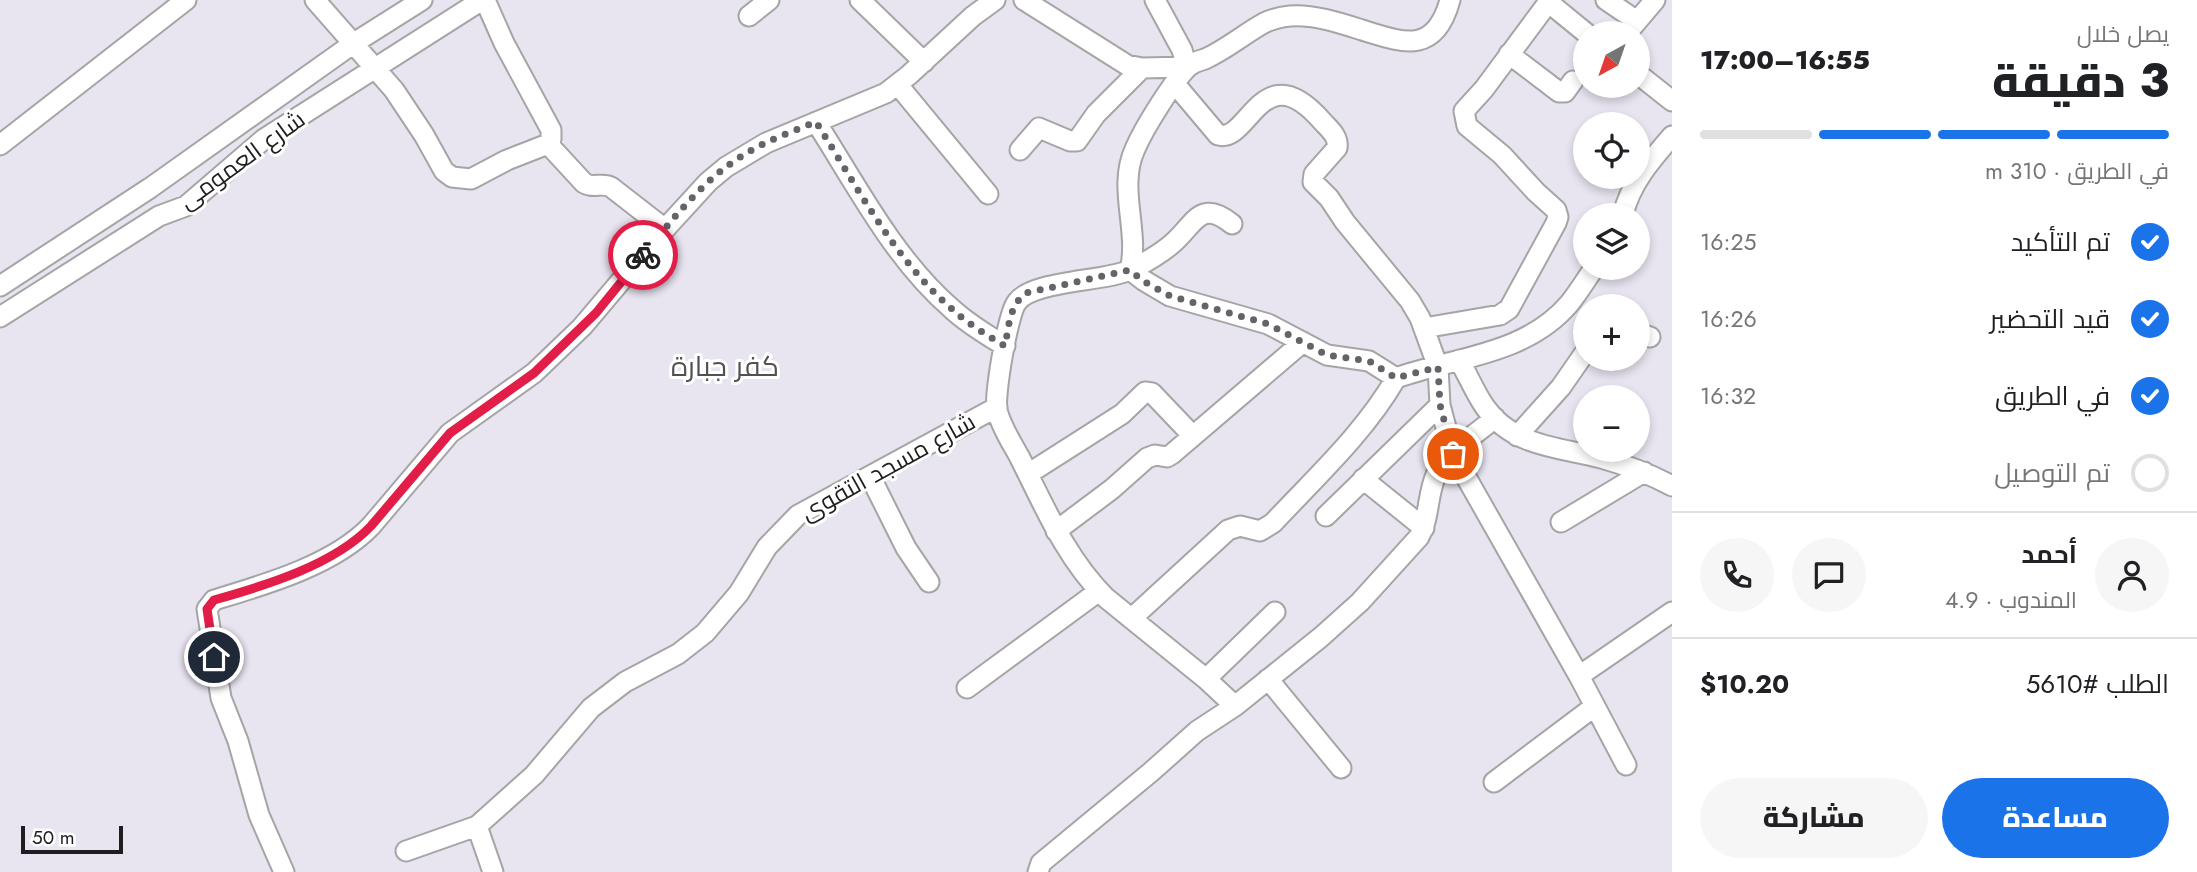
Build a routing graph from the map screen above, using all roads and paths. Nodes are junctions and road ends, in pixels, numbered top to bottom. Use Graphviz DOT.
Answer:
graph roads {
  1 [pos="186,0"];
  2 [pos="314,0"];
  3 [pos="422,0"];
  4 [pos="483,0"];
  5 [pos="769,0"];
  6 [pos="860,0"];
  7 [pos="995,0"];
  8 [pos="1024,0"];
  9 [pos="1155,0"];
  10 [pos="1450,0"];
  11 [pos="1606,0"];
  12 [pos="1655,0"];
  13 [pos="1549,1"];
  14 [pos="749,16"];
  15 [pos="1626,21"];
  16 [pos="1637,21"];
  17 [pos="1573,22"];
  18 [pos="356,45"];
  19 [pos="1509,54"];
  20 [pos="924,62"];
  21 [pos="374,65"];
  22 [pos="1188,67"];
  23 [pos="1142,68"];
  24 [pos="1573,81"];
  25 [pos="1175,84"];
  26 [pos="1650,84"];
  27 [pos="898,85"];
  28 [pos="1672,101"];
  29 [pos="816,122"];
  30 [pos="1672,136"];
  31 [pos="548,144"];
  32 [pos="0,145"];
  33 [pos="1020,150"];
  34 [pos="988,194"];
  35 [pos="1626,203"];
  36 [pos="1232,224"];
  37 [pos="665,229"];
  38 [pos="1130,270"];
  39 [pos="1586,280"];
  40 [pos="0,286"];
  41 [pos="0,317"];
  42 [pos="1424,328"];
  43 [pos="1303,342"];
  44 [pos="1005,346"];
  45 [pos="1459,360"];
  46 [pos="1438,367"];
  47 [pos="1573,370"];
  48 [pos="1396,378"];
  49 [pos="1440,405"];
  50 [pos="997,407"];
  51 [pos="1495,418"];
  52 [pos="1193,436"];
  53 [pos="1517,436"];
  54 [pos="1453,454"];
  55 [pos="1644,472"];
  56 [pos="1028,474"];
  57 [pos="870,475"];
  58 [pos="1363,479"];
  59 [pos="1672,486"];
  60 [pos="1326,516"];
  61 [pos="1562,522"];
  62 [pos="1424,528"];
  63 [pos="1056,531"];
  64 [pos="929,582"];
  65 [pos="1099,591"];
  66 [pos="1275,612"];
  67 [pos="1672,612"];
  68 [pos="1132,618"];
  69 [pos="1579,676"];
  70 [pos="1268,679"];
  71 [pos="1206,680"];
  72 [pos="967,688"];
  73 [pos="1234,706"];
  74 [pos="1595,706"];
  75 [pos="1626,765"];
  76 [pos="1341,768"];
  77 [pos="1494,782"];
  78 [pos="477,826"];
  79 [pos="406,851"];
  80 [pos="284,872"];
  81 [pos="493,872"];
  82 [pos="1038,872"];
  1 -- 32 [label="street"];
  2 -- 18 [label="street"];
  3 -- 18 [label="street"];
  4 -- 21 [label="street, شارع العمومى"];
  4 -- 31 [label="street"];
  5 -- 14 [label="street"];
  6 -- 20 [label="street"];
  7 -- 20 [label="street"];
  8 -- 23 [label="street"];
  9 -- 22 [label="street"];
  10 -- 22 [label="street"];
  11 -- 15 [label="street"];
  12 -- 16 [label="street"];
  13 -- 17 [label="street"];
  13 -- 19 [label="street"];
  18 -- 21 [label="street"];
  18 -- 40 [label="street"];
  19 -- 24 [label="street"];
  19 -- 42 [label="street"];
  20 -- 27 [label="street"];
  21 -- 31 [label="street"];
  21 -- 41 [label="street, شارع العمومى"];
  22 -- 23 [label="street"];
  22 -- 25 [label="street"];
  23 -- 33 [label="street"];
  25 -- 38 [label="street"];
  25 -- 42 [label="street"];
  26 -- 28 [label="street"];
  27 -- 29 [label="street"];
  27 -- 34 [label="street"];
  29 -- 37 [label="street"];
  29 -- 44 [label="street"];
  30 -- 35 [label="street"];
  31 -- 37 [label="street"];
  36 -- 38 [label="street"];
  37 -- 80 [label="street"];
  38 -- 43 [label="street"];
  38 -- 44 [label="street"];
  39 -- 45 [label="street"];
  42 -- 46 [label="street"];
  43 -- 48 [label="street"];
  43 -- 52 [label="street"];
  44 -- 50 [label="street"];
  45 -- 46 [label="street"];
  45 -- 51 [label="street"];
  46 -- 48 [label="street"];
  46 -- 49 [label="street"];
  47 -- 53 [label="street"];
  48 -- 68 [label="street"];
  49 -- 54 [label="street"];
  49 -- 58 [label="street"];
  50 -- 56 [label="street"];
  50 -- 57 [label="street, شارع مسجد التقوى"];
  51 -- 53 [label="street"];
  51 -- 54 [label="street"];
  52 -- 56 [label="street"];
  52 -- 63 [label="street"];
  53 -- 55 [label="street"];
  54 -- 62 [label="street"];
  54 -- 69 [label="street"];
  55 -- 59 [label="street"];
  55 -- 61 [label="street"];
  56 -- 63 [label="street"];
  57 -- 64 [label="street"];
  57 -- 78 [label="street, شارع مسجد التقوى"];
  58 -- 60 [label="street"];
  58 -- 62 [label="street"];
  62 -- 70 [label="street"];
  63 -- 65 [label="street"];
  65 -- 68 [label="street"];
  65 -- 72 [label="street"];
  66 -- 71 [label="street"];
  67 -- 69 [label="street"];
  68 -- 71 [label="street"];
  69 -- 74 [label="street"];
  70 -- 73 [label="street"];
  70 -- 76 [label="street"];
  71 -- 73 [label="street"];
  73 -- 82 [label="street"];
  74 -- 75 [label="street"];
  74 -- 77 [label="street"];
  78 -- 79 [label="street, شارع مسجد التقوى"];
  78 -- 81 [label="street"];
}
